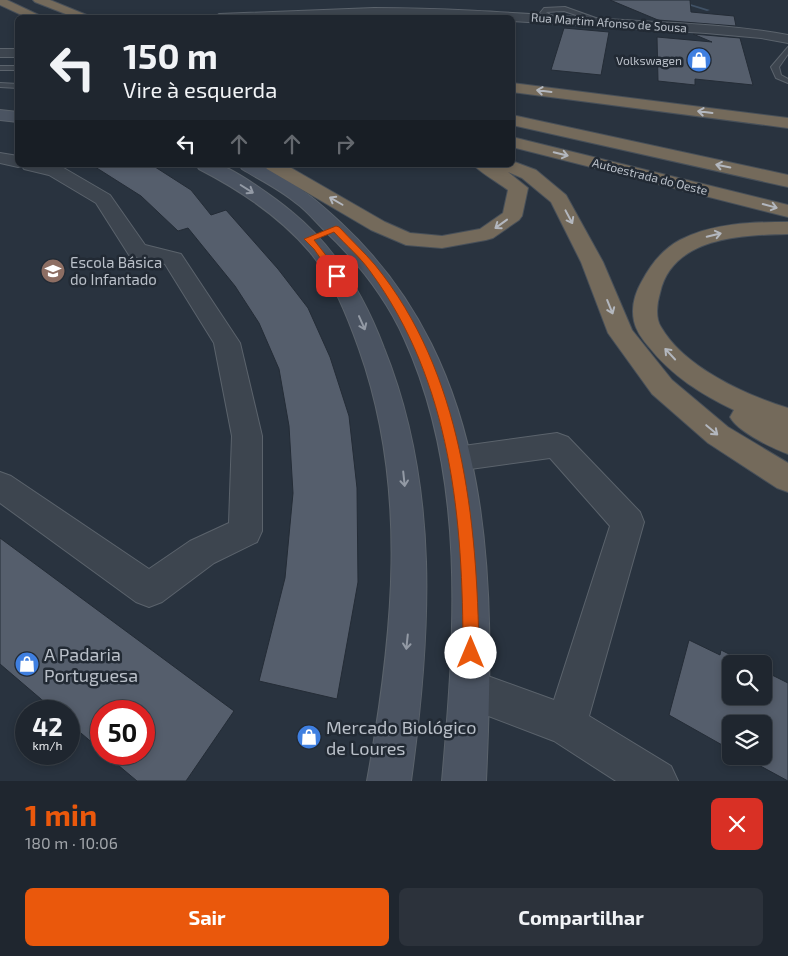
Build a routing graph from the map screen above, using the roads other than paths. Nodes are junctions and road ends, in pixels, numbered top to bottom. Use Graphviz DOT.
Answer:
graph roads {
  1 [pos="38,0"];
  2 [pos="0,1"];
  3 [pos="0,14"];
  4 [pos="32,15"];
  5 [pos="80,15"];
  6 [pos="296,15"];
  7 [pos="492,15"];
  8 [pos="515,16"];
  9 [pos="15,19"];
  10 [pos="788,39"];
  11 [pos="788,50"];
  12 [pos="0,53"];
  13 [pos="15,53"];
  14 [pos="784,60"];
  15 [pos="0,68"];
  16 [pos="15,68"];
  17 [pos="788,81"];
  18 [pos="0,85"];
  19 [pos="15,86"];
  20 [pos="515,87"];
  21 [pos="0,103"];
  22 [pos="15,105"];
  23 [pos="0,115"];
  24 [pos="15,117"];
  25 [pos="515,121"];
  26 [pos="788,122"];
  27 [pos="515,143"];
  28 [pos="0,158"];
  29 [pos="15,161"];
  30 [pos="38,167"];
  31 [pos="208,167"];
  32 [pos="251,167"];
  33 [pos="277,167"];
  34 [pos="489,167"];
  35 [pos="512,167"];
  36 [pos="788,181"];
  37 [pos="788,211"];
  38 [pos="788,228"];
  39 [pos="336,229"];
  40 [pos="308,239"];
  41 [pos="691,374"];
  42 [pos="788,419"];
  43 [pos="788,442"];
  44 [pos="456,458"];
  45 [pos="788,479"];
  46 [pos="0,485"];
  47 [pos="471,690"];
  48 [pos="566,725"];
  49 [pos="389,781"];
  50 [pos="464,781"];
  51 [pos="656,781"];
  1 -- 5 [label="highway"];
  2 -- 4 [label="highway"];
  3 -- 9 [label="highway"];
  6 -- 7 [label="street, Rua Martim Afonso de Sousa"];
  8 -- 10 [label="street, Rua Martim Afonso de Sousa"];
  11 -- 14 [label="lane"];
  12 -- 13 [label="street"];
  14 -- 17 [label="lane"];
  15 -- 16 [label="lane"];
  18 -- 19 [label="lane"];
  26 -- 20 [label="highway, one-way"];
  21 -- 22 [label="main road"];
  23 -- 24 [label="main road"];
  36 -- 25 [label="highway, Autoestrada do Oeste, one-way"];
  27 -- 37 [label="highway, Autoestrada do Oeste, one-way"];
  28 -- 29 [label="street"];
  30 -- 46 [label="street"];
  31 -- 40 [label="main road, one-way"];
  32 -- 39 [label="main road"];
  34 -- 33 [label="highway, one-way"];
  35 -- 45 [label="highway, one-way"];
  41 -- 38 [label="highway, one-way"];
  39 -- 40 [label="main road"];
  39 -- 44 [label="main road"];
  40 -- 49 [label="main road, one-way"];
  41 -- 42 [label="highway"];
  41 -- 43 [label="highway"];
  44 -- 47 [label="main road"];
  44 -- 48 [label="street"];
  47 -- 48 [label="street"];
  47 -- 50 [label="main road"];
  48 -- 51 [label="street"];
}
